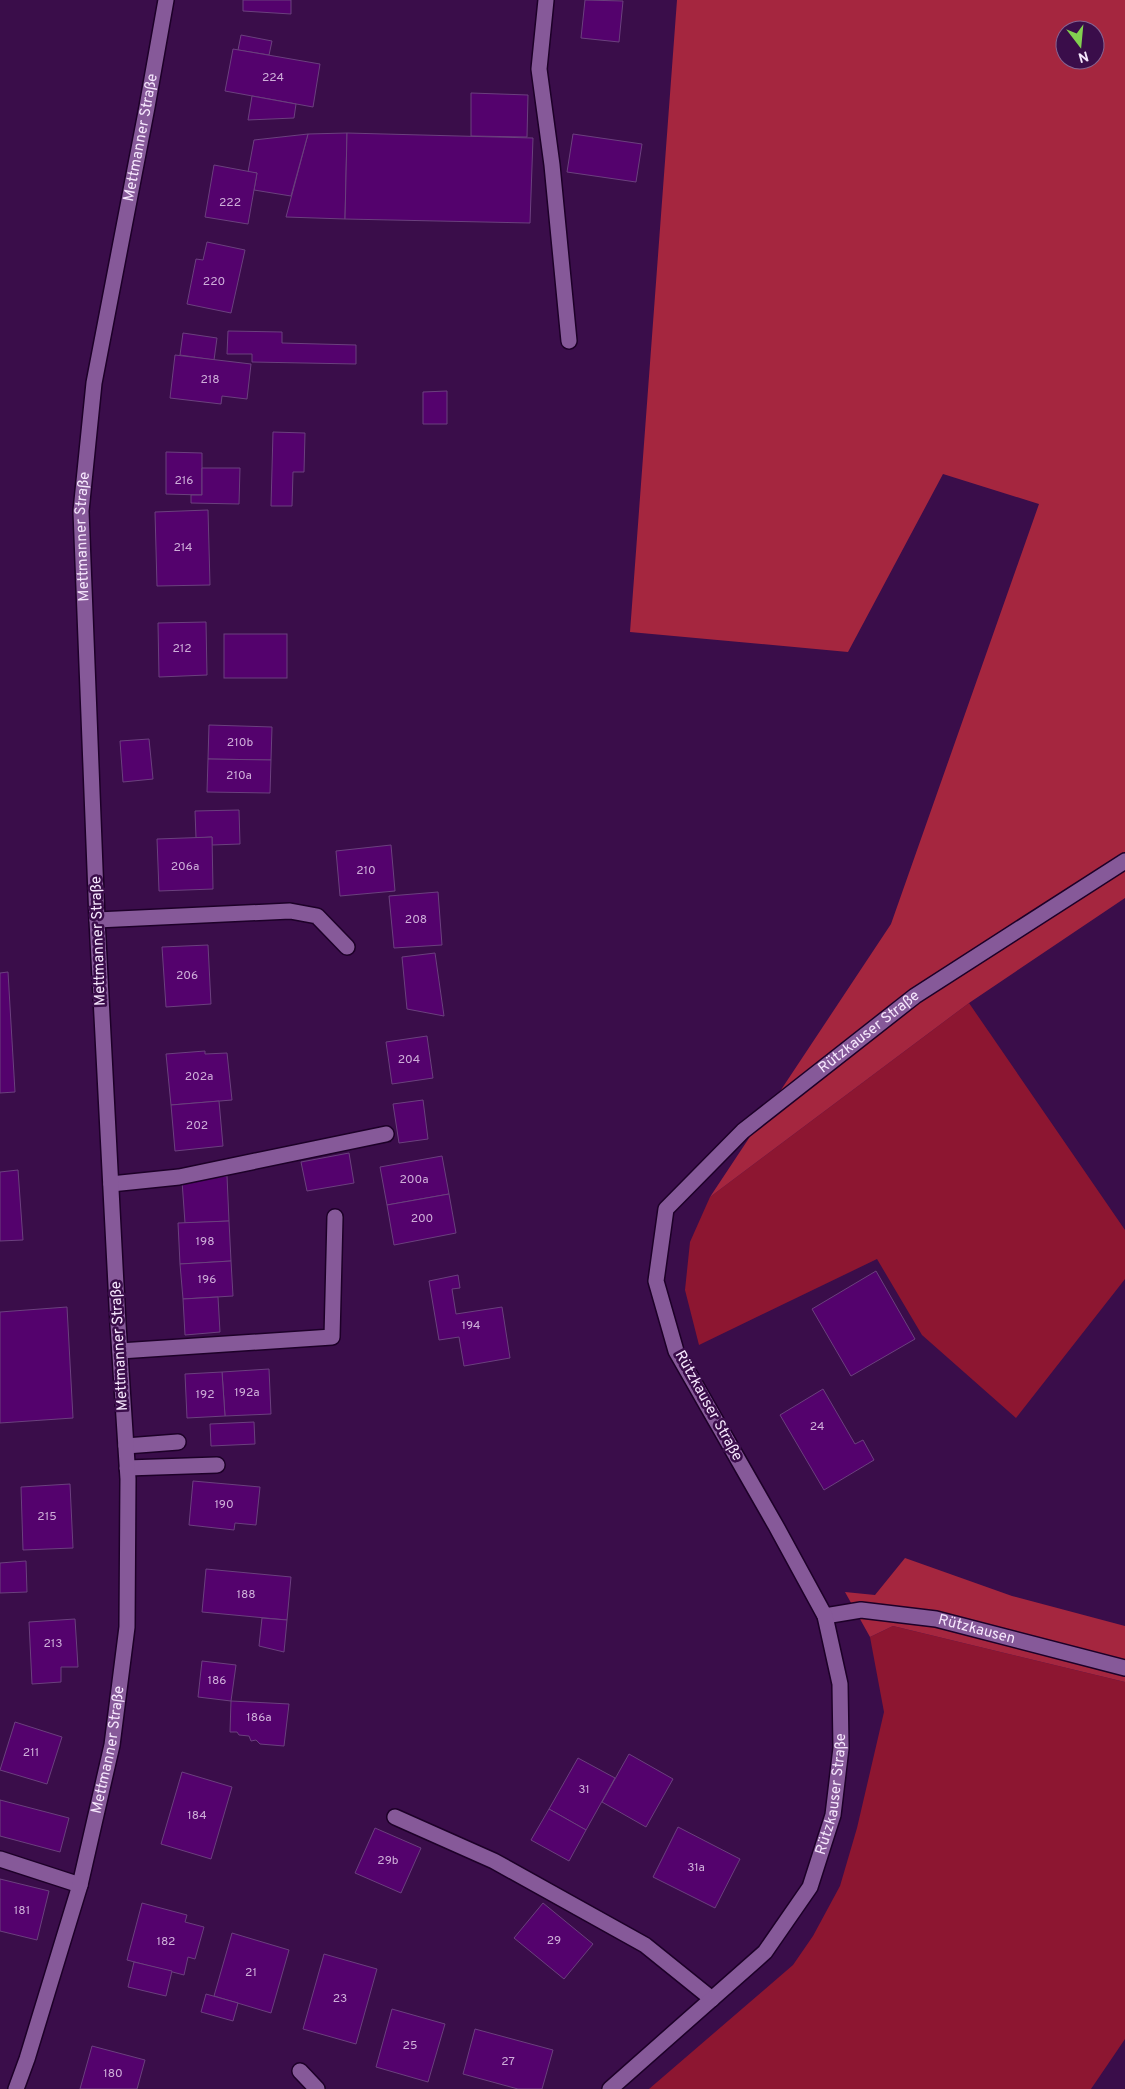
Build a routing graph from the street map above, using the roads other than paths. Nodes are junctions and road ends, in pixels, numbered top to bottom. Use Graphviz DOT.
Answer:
graph roads {
  1 [pos="166,0"];
  2 [pos="546,0"];
  3 [pos="569,341"];
  4 [pos="1125,861"];
  5 [pos="97,920"];
  6 [pos="347,947"];
  7 [pos="386,1134"];
  8 [pos="111,1184"];
  9 [pos="335,1217"];
  10 [pos="120,1351"];
  11 [pos="178,1442"];
  12 [pos="126,1446"];
  13 [pos="217,1465"];
  14 [pos="127,1468"];
  15 [pos="824,1616"];
  16 [pos="1125,1668"];
  17 [pos="395,1817"];
  18 [pos="0,1859"];
  19 [pos="80,1885"];
  20 [pos="712,1999"];
  21 [pos="300,2071"];
  22 [pos="16,2089"];
  23 [pos="317,2089"];
  24 [pos="610,2089"];
  1 -- 5 [label="street, Mettmanner Straße"];
  2 -- 3 [label="street"];
  4 -- 15 [label="street, Rützkauser Straße"];
  5 -- 6 [label="street"];
  5 -- 8 [label="street, Mettmanner Straße"];
  7 -- 8 [label="street"];
  8 -- 10 [label="street, Mettmanner Straße"];
  9 -- 10 [label="street"];
  10 -- 12 [label="street, Mettmanner Straße"];
  11 -- 12 [label="street"];
  12 -- 14 [label="street, Mettmanner Straße"];
  13 -- 14 [label="street"];
  14 -- 19 [label="street, Mettmanner Straße"];
  15 -- 16 [label="street, Rützkausen"];
  15 -- 20 [label="street, Rützkauser Straße"];
  17 -- 20 [label="street"];
  18 -- 19 [label="street"];
  19 -- 22 [label="street, Mettmanner Straße"];
  20 -- 24 [label="street, Rützkauser Straße"];
  21 -- 23 [label="street"];
}
